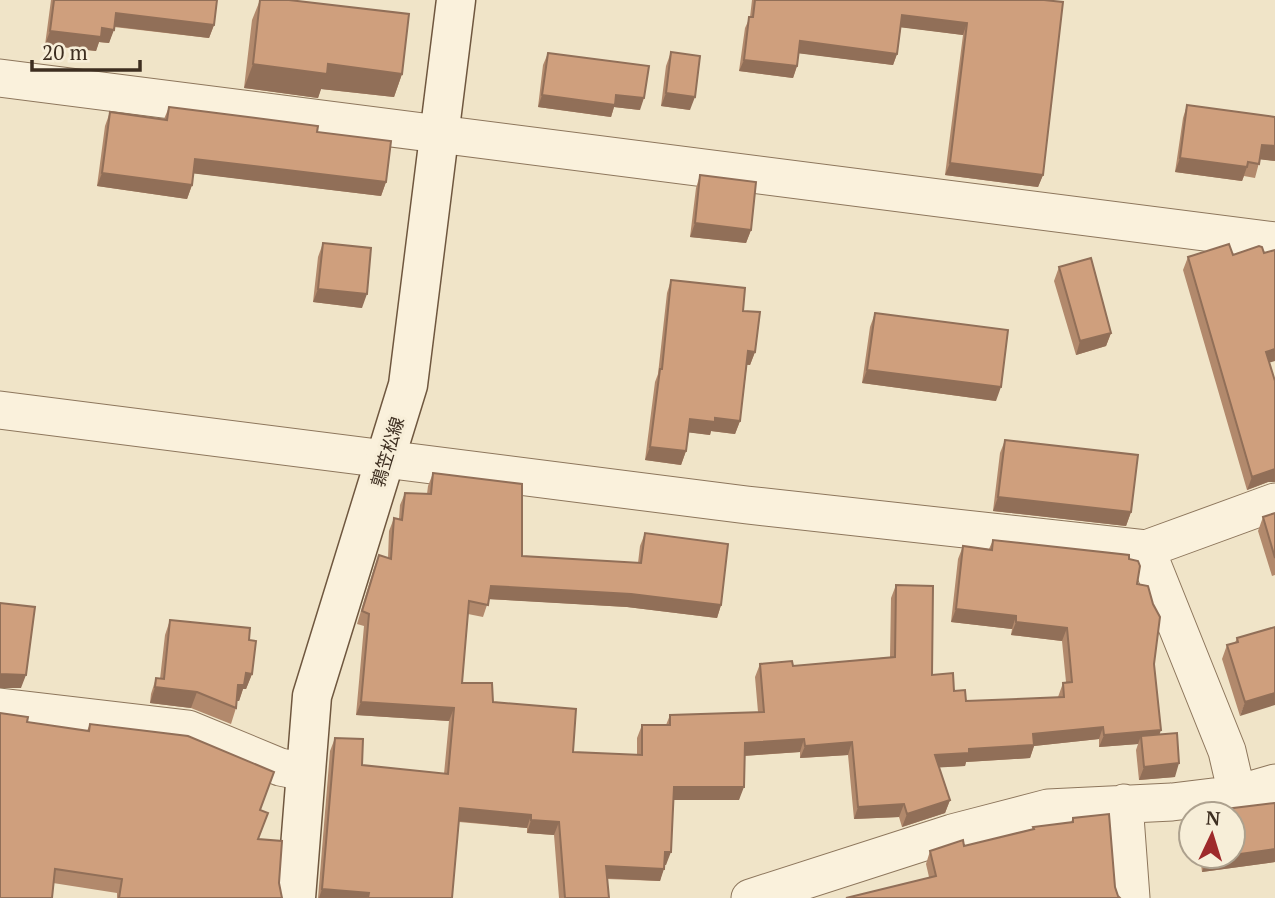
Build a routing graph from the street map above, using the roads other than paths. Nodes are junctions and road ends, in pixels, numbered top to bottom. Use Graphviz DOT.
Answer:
graph roads {
  1 [pos="456,0"];
  2 [pos="0,78"];
  3 [pos="439,133"];
  4 [pos="1275,242"];
  5 [pos="0,410"];
  6 [pos="387,459"];
  7 [pos="1275,502"];
  8 [pos="1146,549"];
  9 [pos="0,707"];
  10 [pos="305,772"];
  11 [pos="1275,783"];
  12 [pos="1237,794"];
  13 [pos="1124,803"];
  14 [pos="296,898"];
  15 [pos="750,898"];
  16 [pos="1131,898"];
  1 -- 3 [label="main road, 鶉笠松線"];
  2 -- 3 [label="street"];
  3 -- 4 [label="street"];
  3 -- 6 [label="main road, 鶉笠松線"];
  5 -- 6 [label="street"];
  6 -- 8 [label="street"];
  6 -- 10 [label="main road, 鶉笠松線"];
  7 -- 8 [label="street"];
  8 -- 12 [label="street"];
  9 -- 10 [label="street"];
  10 -- 14 [label="main road, 鶉笠松線"];
  11 -- 12 [label="street"];
  12 -- 13 [label="street"];
  13 -- 15 [label="street"];
  13 -- 16 [label="street"];
}
